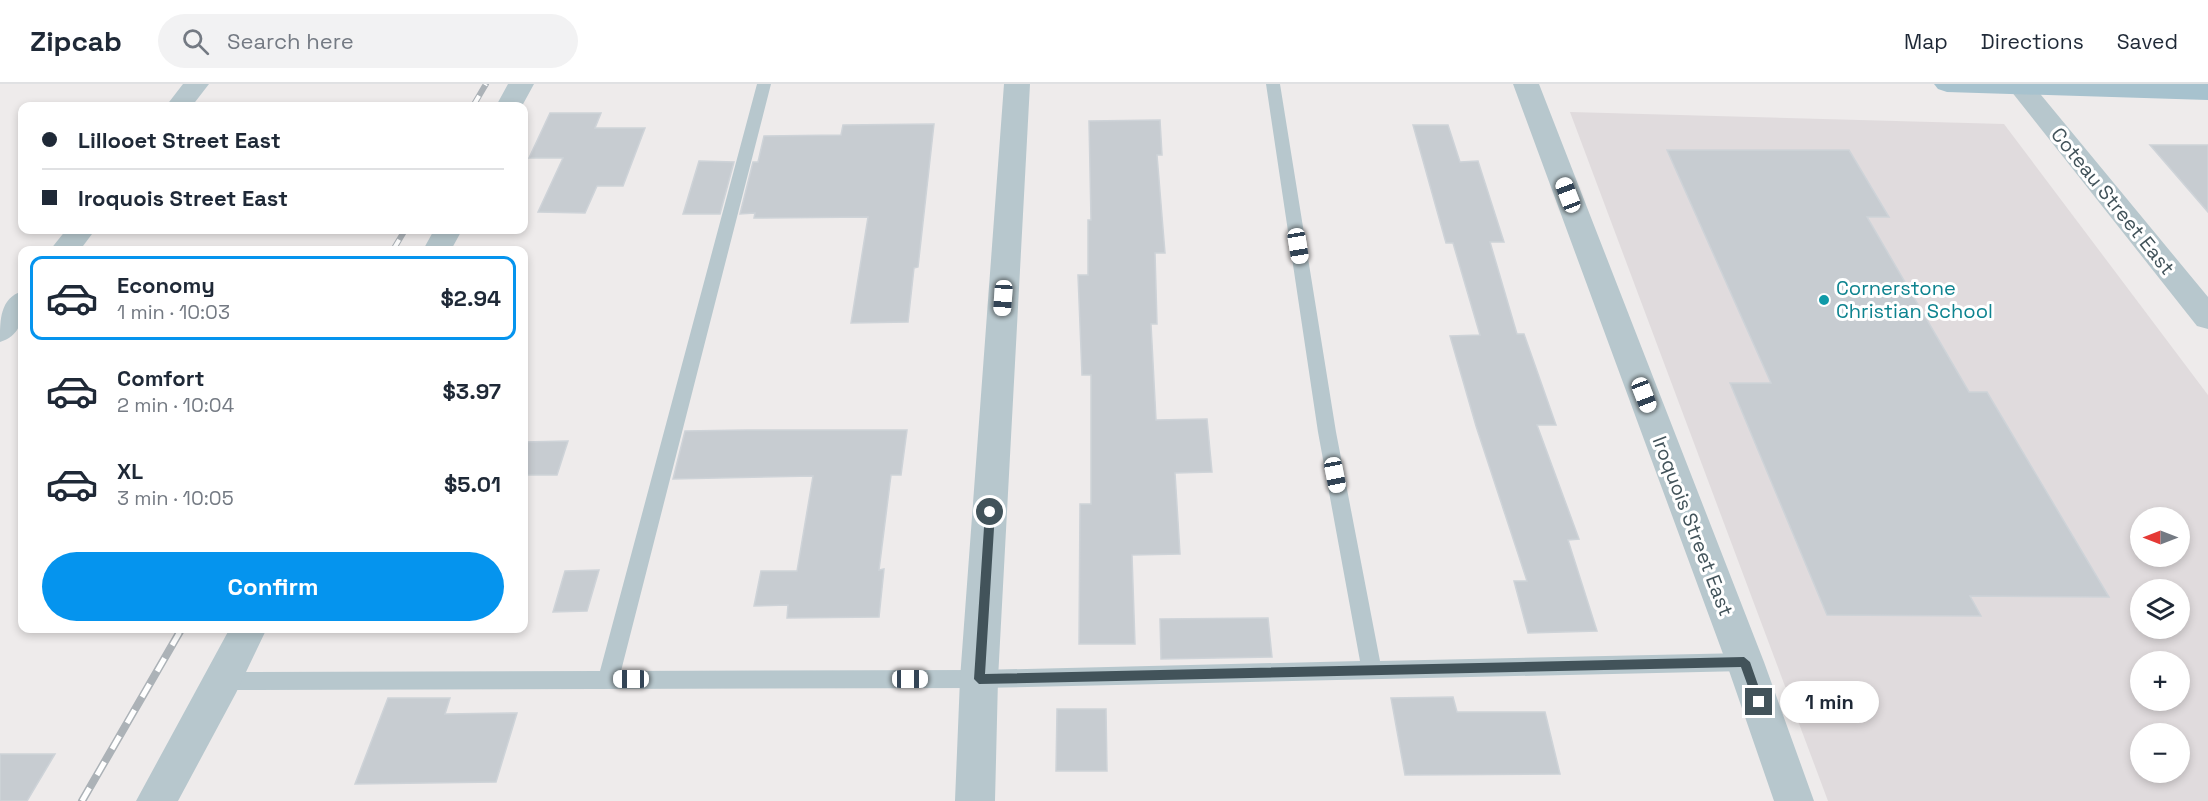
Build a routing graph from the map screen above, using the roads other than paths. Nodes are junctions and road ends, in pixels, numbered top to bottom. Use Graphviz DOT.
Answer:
graph roads {
  1 [pos="196,84"];
  2 [pos="521,84"];
  3 [pos="764,84"];
  4 [pos="1017,84"];
  5 [pos="1273,84"];
  6 [pos="1526,84"];
  7 [pos="1947,84"];
  8 [pos="2019,85"];
  9 [pos="2208,92"];
  10 [pos="181,102"];
  11 [pos="511,102"];
  12 [pos="78,234"];
  13 [pos="67,246"];
  14 [pos="18,307"];
  15 [pos="2208,318"];
  16 [pos="0,330"];
  17 [pos="247,633"];
  18 [pos="1744,662"];
  19 [pos="1372,671"];
  20 [pos="608,679"];
  21 [pos="979,679"];
  22 [pos="223,681"];
  23 [pos="156,801"];
  24 [pos="975,801"];
  25 [pos="1794,801"];
  1 -- 10 [label="street"];
  2 -- 11 [label="street"];
  3 -- 20 [label="lane"];
  4 -- 21 [label="street"];
  5 -- 19 [label="lane"];
  6 -- 18 [label="street, Iroquois Street East"];
  7 -- 8 [label="main road"];
  8 -- 9 [label="main road"];
  8 -- 15 [label="street, Coteau Street East"];
  12 -- 13 [label="street"];
  14 -- 16 [label="street"];
  17 -- 22 [label="street"];
  18 -- 19 [label="lane"];
  18 -- 25 [label="street, Iroquois Street East"];
  19 -- 21 [label="lane"];
  20 -- 21 [label="lane"];
  20 -- 22 [label="lane"];
  21 -- 24 [label="street"];
  22 -- 23 [label="street"];
}
